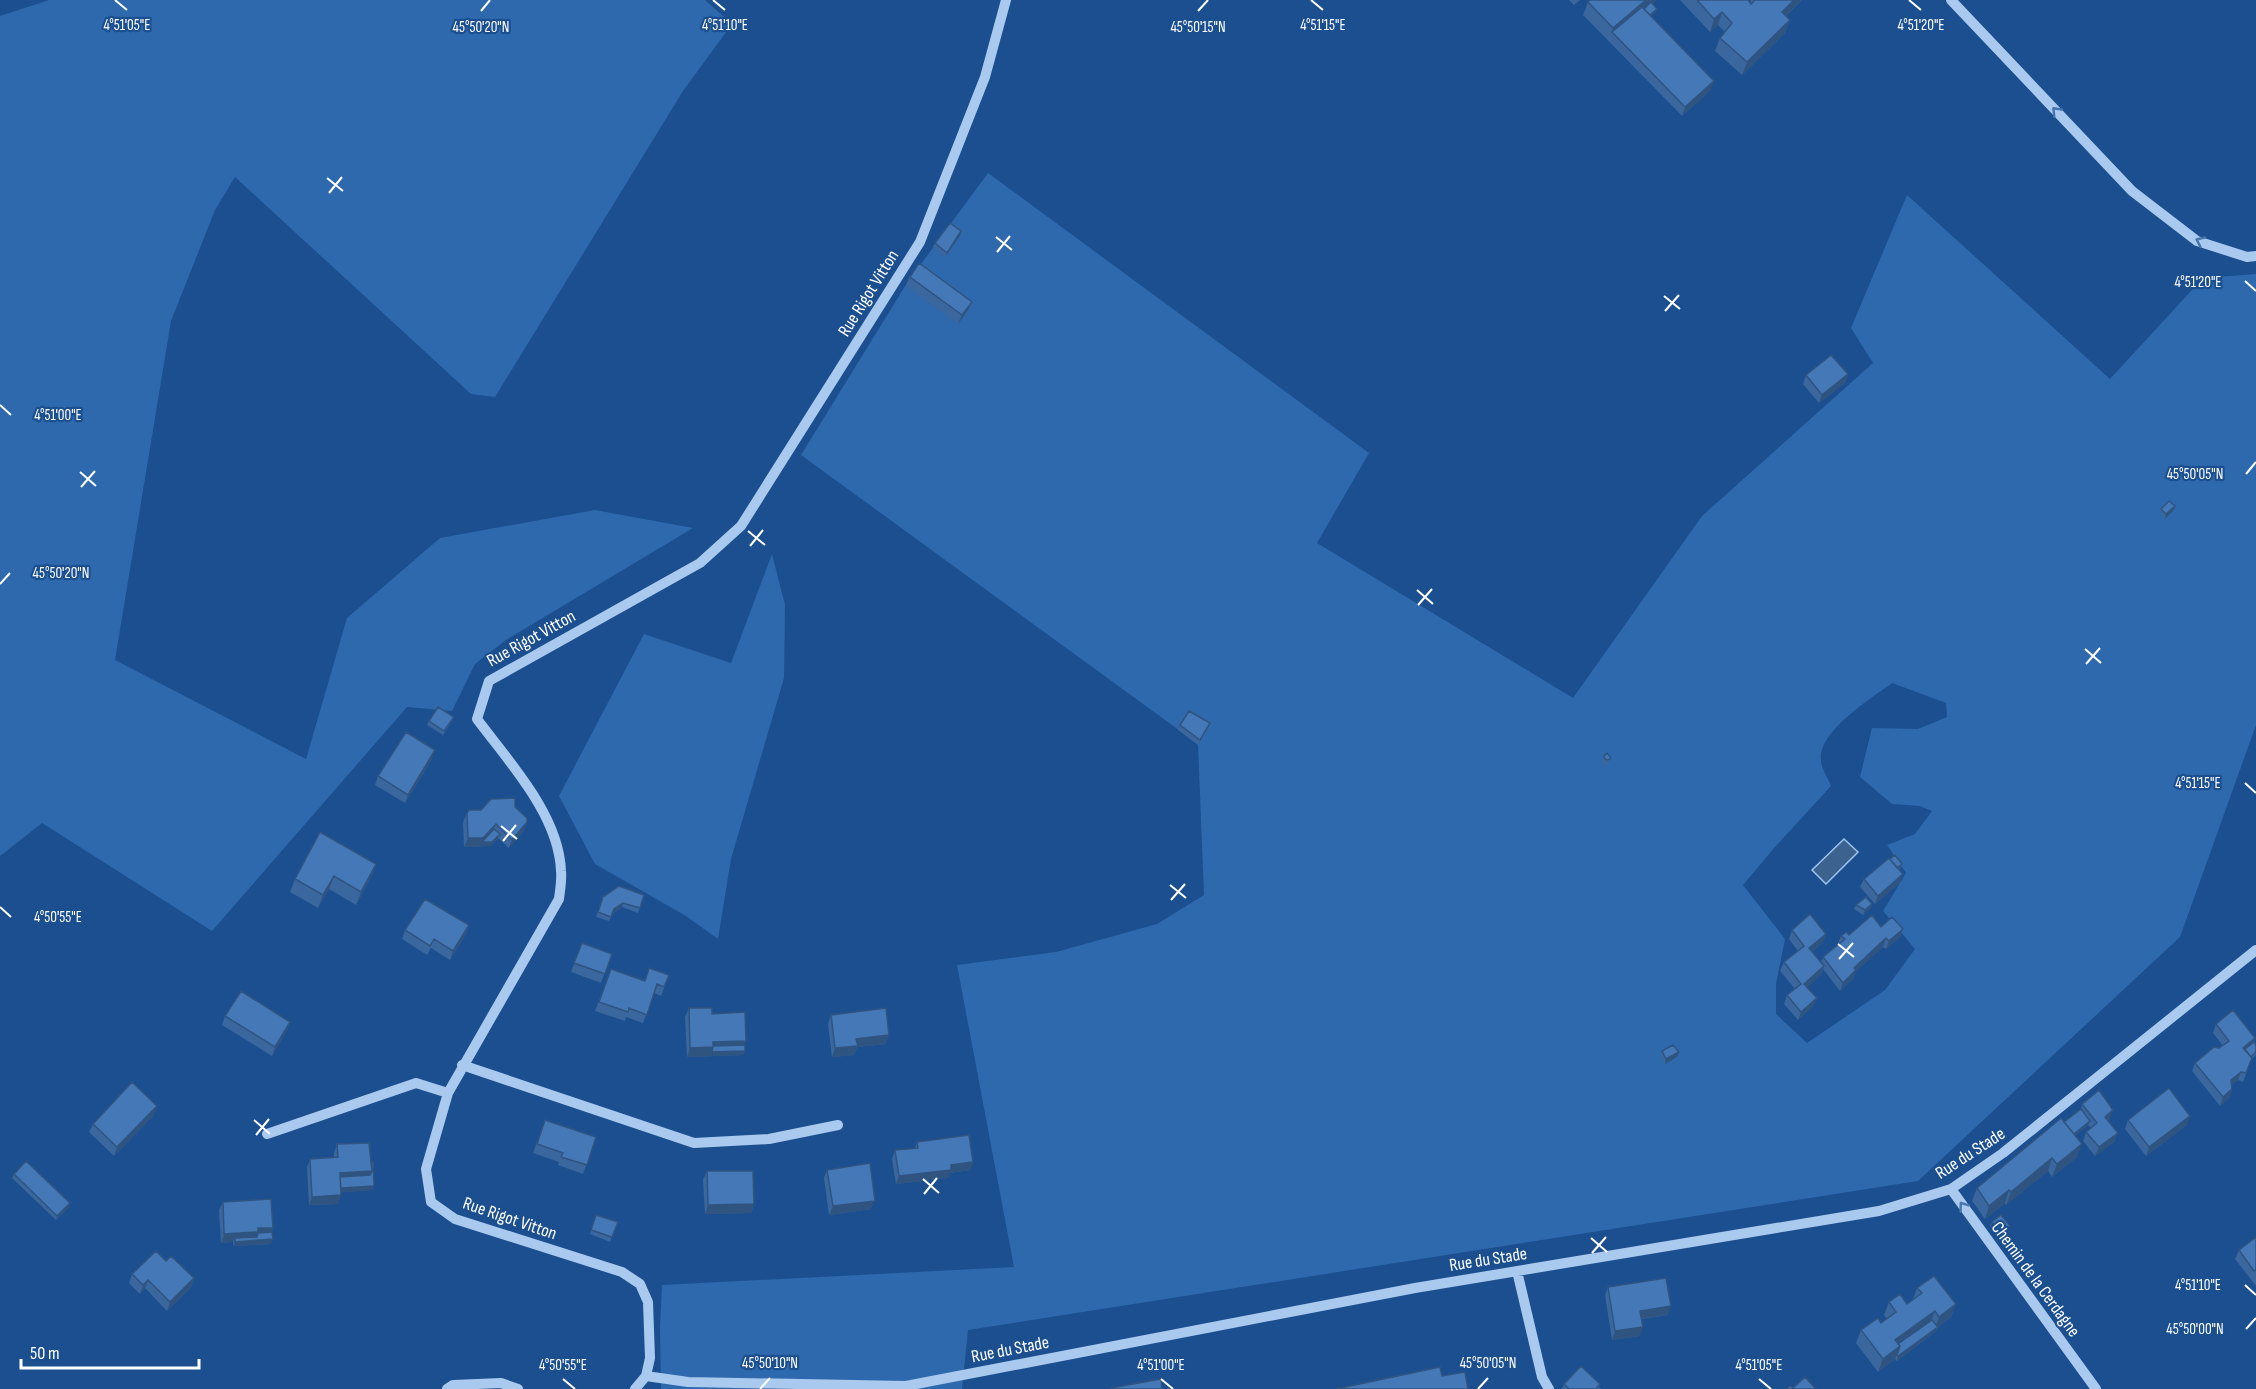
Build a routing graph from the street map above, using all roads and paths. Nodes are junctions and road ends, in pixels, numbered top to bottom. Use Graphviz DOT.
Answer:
graph roads {
  1 [pos="1006,0"];
  2 [pos="1951,0"];
  3 [pos="2256,256"];
  4 [pos="2256,950"];
  5 [pos="462,1065"];
  6 [pos="448,1093"];
  7 [pos="838,1125"];
  8 [pos="267,1134"];
  9 [pos="1951,1188"];
  10 [pos="1518,1271"];
  11 [pos="646,1376"];
  12 [pos="447,1389"];
  13 [pos="518,1389"];
  14 [pos="636,1389"];
  15 [pos="1549,1389"];
  16 [pos="2096,1389"];
  1 -- 5 [label="street, Rue Rigot Vitton"];
  3 -- 2 [label="street, one-way"];
  4 -- 9 [label="street, Rue du Stade"];
  5 -- 6 [label="street, Rue Rigot Vitton"];
  5 -- 7 [label="street"];
  6 -- 8 [label="street"];
  6 -- 11 [label="street, Rue Rigot Vitton"];
  9 -- 10 [label="street, Rue du Stade"];
  16 -- 9 [label="street, Chemin de la Cerdagne, one-way"];
  10 -- 11 [label="street, Rue du Stade"];
  10 -- 15 [label="street"];
  11 -- 14 [label="street, Rue Rigot Vitton"];
  12 -- 13 [label="street"];
}
